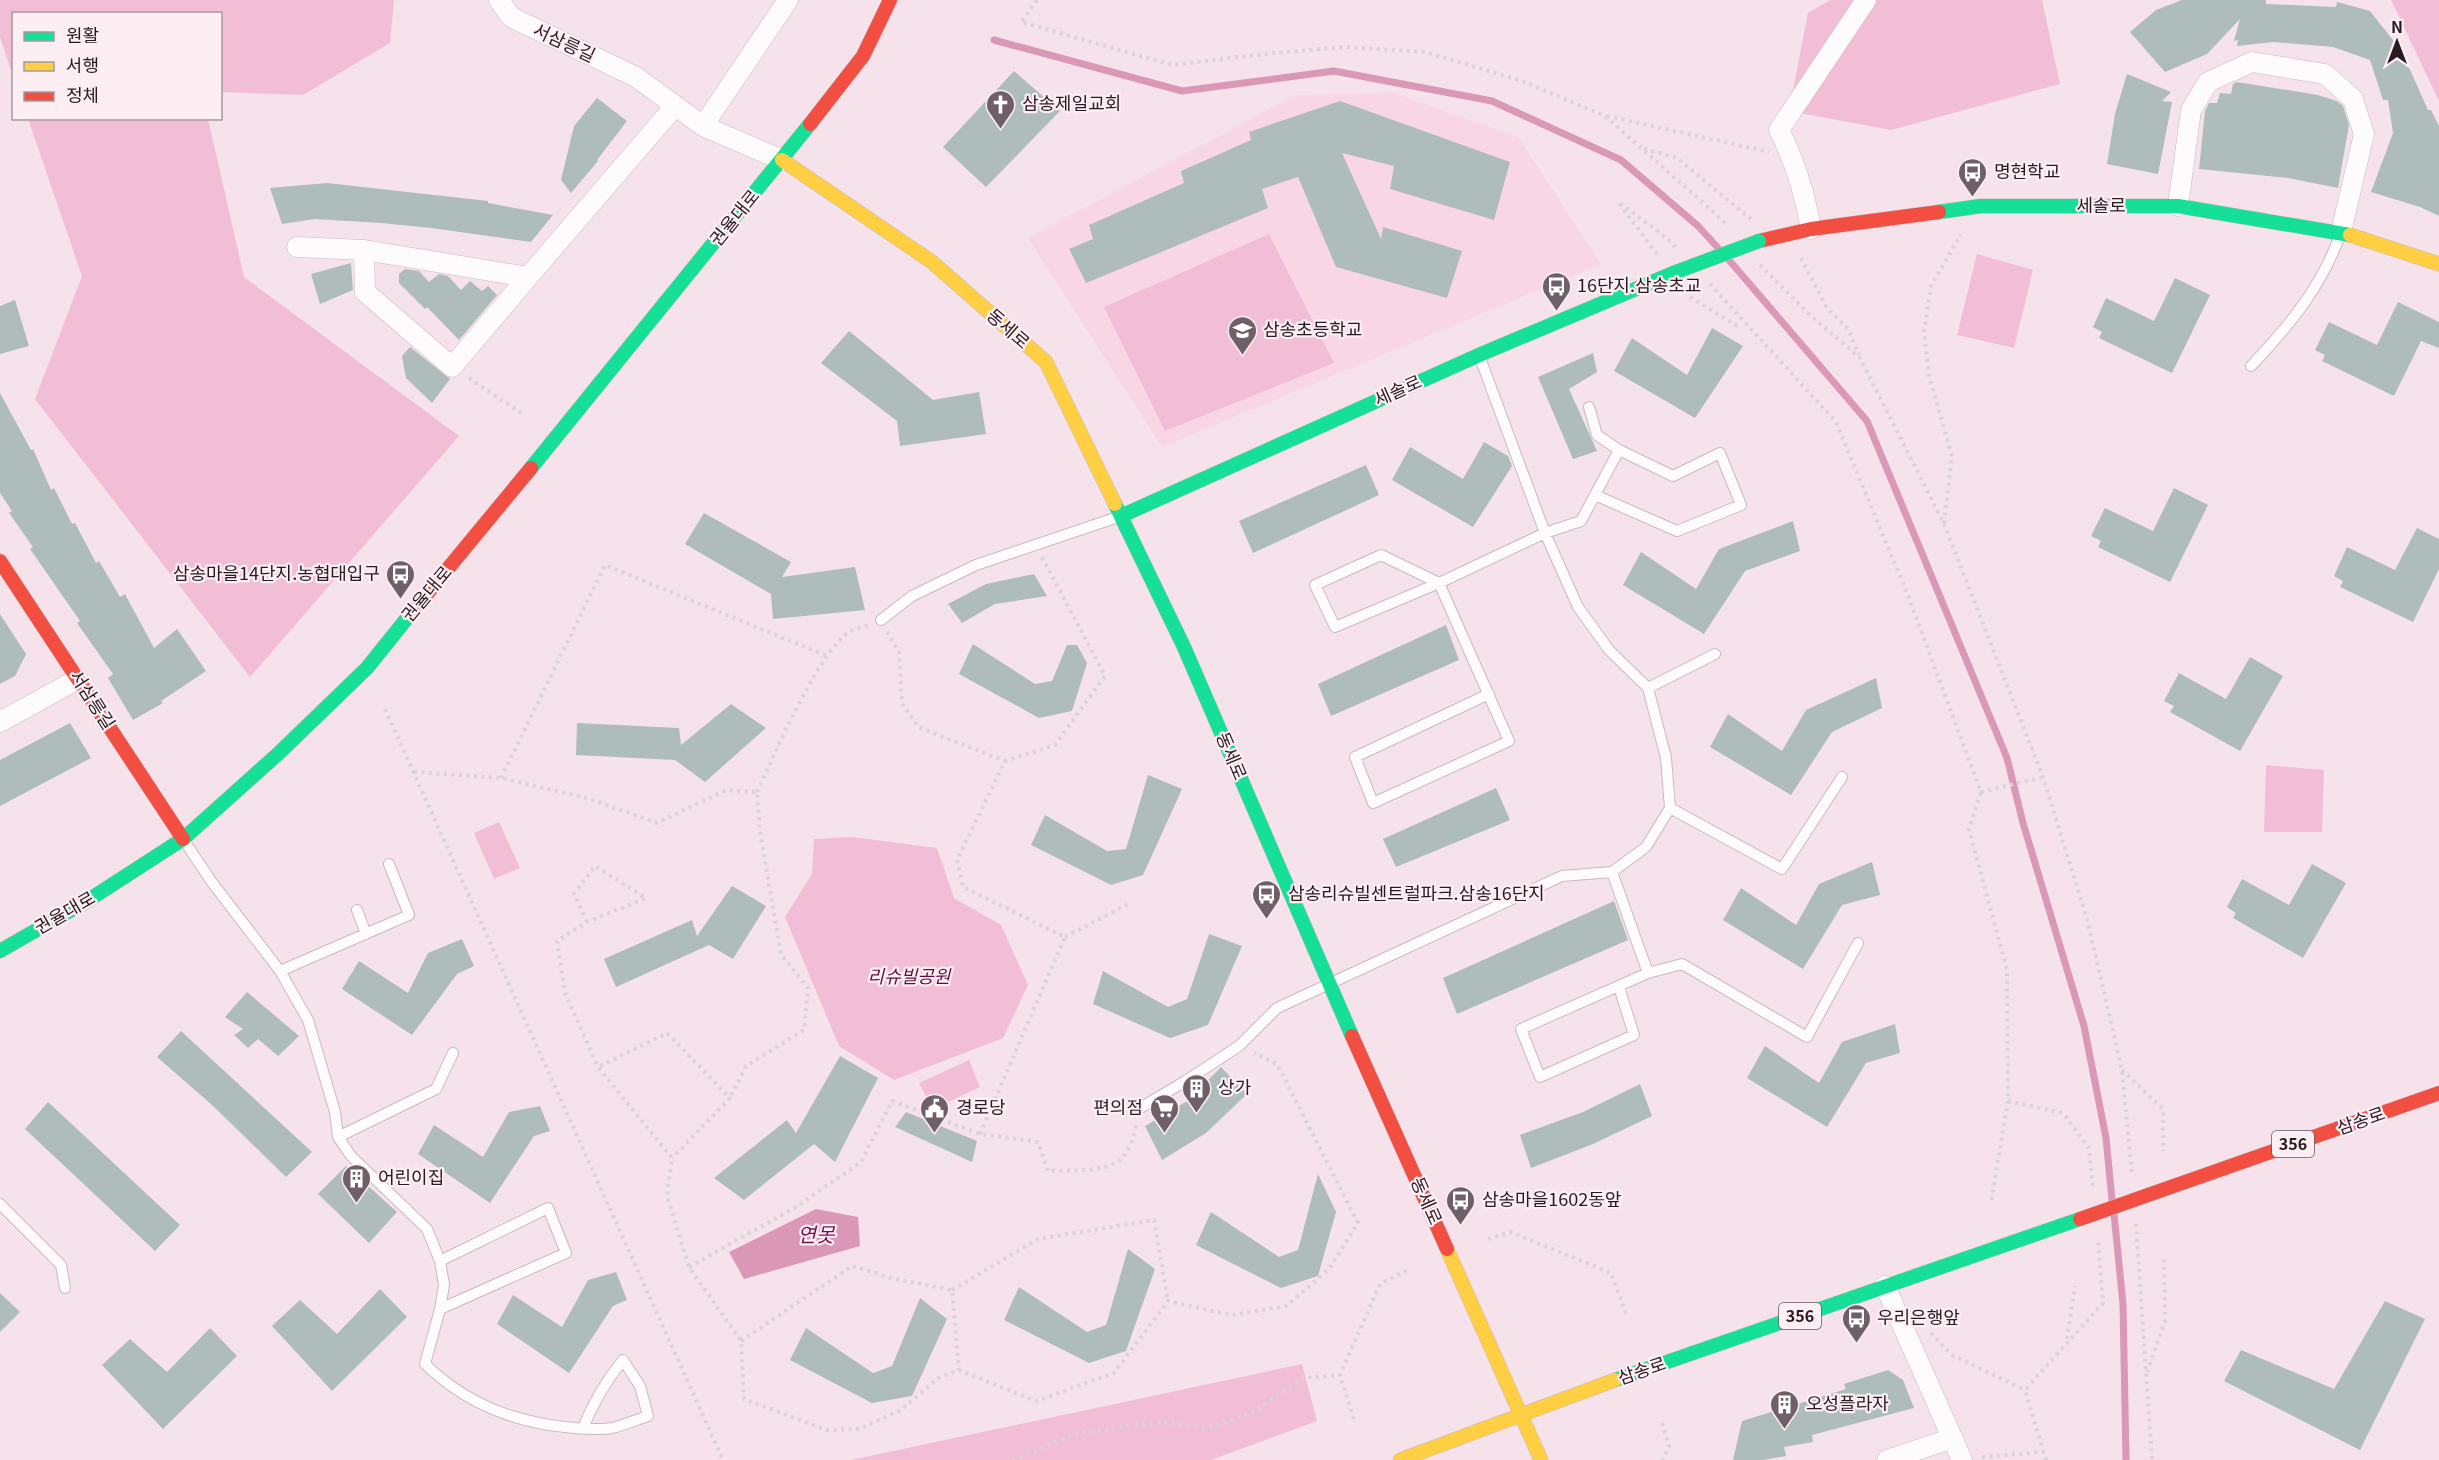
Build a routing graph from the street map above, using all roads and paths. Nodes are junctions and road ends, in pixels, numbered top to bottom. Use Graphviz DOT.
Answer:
graph roads {
  1 [pos="499,0"];
  2 [pos="788,0"];
  3 [pos="890,0"];
  4 [pos="1037,0"];
  5 [pos="1866,0"];
  6 [pos="675,106"];
  7 [pos="1605,116"];
  8 [pos="703,126"];
  9 [pos="1640,148"];
  10 [pos="1774,153"];
  11 [pos="782,160"];
  12 [pos="2178,206"];
  13 [pos="1752,219"];
  14 [pos="1965,225"];
  15 [pos="1811,229"];
  16 [pos="1732,232"];
  17 [pos="2341,232"];
  18 [pos="297,247"];
  19 [pos="364,250"];
  20 [pos="1682,254"];
  21 [pos="1659,257"];
  22 [pos="1754,257"];
  23 [pos="1801,258"];
  24 [pos="2439,264"];
  25 [pos="528,277"];
  26 [pos="1704,278"];
  27 [pos="1690,297"];
  28 [pos="1739,327"];
  29 [pos="1479,354"];
  30 [pos="1860,358"];
  31 [pos="2251,366"];
  32 [pos="452,367"];
  33 [pos="1589,407"];
  34 [pos="523,414"];
  35 [pos="1619,450"];
  36 [pos="1595,495"];
  37 [pos="1121,516"];
  38 [pos="1944,524"];
  39 [pos="1545,533"];
  40 [pos="1035,544"];
  41 [pos="0,561"];
  42 [pos="1439,583"];
  43 [pos="881,621"];
  44 [pos="1715,654"];
  45 [pos="827,656"];
  46 [pos="78,679"];
  47 [pos="1648,688"];
  48 [pos="1489,694"];
  49 [pos="385,709"];
  50 [pos="0,722"];
  51 [pos="1005,761"];
  52 [pos="414,772"];
  53 [pos="1842,777"];
  54 [pos="2043,777"];
  55 [pos="501,778"];
  56 [pos="757,792"];
  57 [pos="1981,792"];
  58 [pos="1670,808"];
  59 [pos="183,839"];
  60 [pos="389,864"];
  61 [pos="1612,872"];
  62 [pos="1128,904"];
  63 [pos="357,910"];
  64 [pos="587,922"];
  65 [pos="366,934"];
  66 [pos="1065,937"];
  67 [pos="1858,943"];
  68 [pos="0,951"];
  69 [pos="280,971"];
  70 [pos="1648,973"];
  71 [pos="1329,986"];
  72 [pos="1619,987"];
  73 [pos="1239,1046"];
  74 [pos="453,1053"];
  75 [pos="600,1066"];
  76 [pos="2122,1070"];
  77 [pos="2439,1094"];
  78 [pos="730,1098"];
  79 [pos="2008,1101"];
  80 [pos="1140,1108"];
  81 [pos="980,1134"];
  82 [pos="338,1137"];
  83 [pos="2163,1151"];
  84 [pos="672,1158"];
  85 [pos="2132,1178"];
  86 [pos="2094,1194"];
  87 [pos="1991,1203"];
  88 [pos="0,1204"];
  89 [pos="2136,1222"];
  90 [pos="2098,1234"];
  91 [pos="1488,1239"];
  92 [pos="2164,1256"];
  93 [pos="440,1261"];
  94 [pos="689,1267"];
  95 [pos="1408,1270"];
  96 [pos="1885,1286"];
  97 [pos="2075,1286"];
  98 [pos="66,1288"];
  99 [pos="952,1290"];
  100 [pos="1168,1301"];
  101 [pos="440,1309"];
  102 [pos="1627,1316"];
  103 [pos="1931,1333"];
  104 [pos="2067,1340"];
  105 [pos="741,1341"];
  106 [pos="959,1370"];
  107 [pos="2146,1374"];
  108 [pos="1340,1375"];
  109 [pos="2025,1390"];
  110 [pos="1521,1416"];
  111 [pos="1354,1419"];
  112 [pos="1662,1423"];
  113 [pos="583,1428"];
  114 [pos="1953,1438"];
  115 [pos="2044,1452"];
  116 [pos="1982,1457"];
  117 [pos="723,1460"];
  118 [pos="1013,1460"];
  119 [pos="1400,1460"];
  120 [pos="1541,1460"];
  121 [pos="1663,1460"];
  122 [pos="1887,1460"];
  123 [pos="1962,1460"];
  124 [pos="2046,1460"];
  125 [pos="2152,1460"];
  1 -- 6 [label="street, 서삼릉길"];
  2 -- 8 [label="street"];
  3 -- 11 [label="main road, 권율대로"];
  4 -- 7 [label="path"];
  5 -- 15 [label="street"];
  6 -- 8 [label="street"];
  6 -- 25 [label="street"];
  7 -- 9 [label="path"];
  7 -- 10 [label="path"];
  8 -- 11 [label="street"];
  9 -- 13 [label="path"];
  9 -- 16 [label="path"];
  11 -- 37 [label="main road, 동세로"];
  11 -- 59 [label="main road, 권율대로"];
  12 -- 15 [label="main road, 세솔로"];
  12 -- 17 [label="main road, 세솔로"];
  12 -- 17 [label="street"];
  14 -- 38 [label="path"];
  15 -- 29 [label="main road, 세솔로, bridge"];
  17 -- 24 [label="main road, 세솔로"];
  17 -- 31 [label="lane"];
  18 -- 19 [label="street"];
  19 -- 25 [label="street"];
  19 -- 32 [label="street"];
  20 -- 21 [label="path"];
  22 -- 30 [label="path"];
  23 -- 30 [label="path"];
  25 -- 32 [label="street"];
  26 -- 57 [label="path"];
  27 -- 28 [label="path"];
  29 -- 37 [label="main road, 세솔로"];
  29 -- 39 [label="lane"];
  30 -- 38 [label="path"];
  32 -- 34 [label="path"];
  33 -- 35 [label="lane"];
  35 -- 36 [label="lane"];
  35 -- 36 [label="lane"];
  36 -- 39 [label="lane"];
  37 -- 40 [label="lane"];
  37 -- 71 [label="main road, 동세로"];
  38 -- 54 [label="path"];
  39 -- 42 [label="lane"];
  39 -- 47 [label="lane"];
  40 -- 43 [label="lane"];
  40 -- 51 [label="path"];
  41 -- 46 [label="main road, 서삼릉길"];
  42 -- 42 [label="lane"];
  42 -- 48 [label="lane"];
  43 -- 45 [label="path"];
  43 -- 51 [label="path"];
  44 -- 47 [label="lane"];
  45 -- 55 [label="path"];
  45 -- 56 [label="path"];
  46 -- 50 [label="street"];
  46 -- 59 [label="main road, 서삼릉길"];
  47 -- 58 [label="lane"];
  48 -- 48 [label="lane"];
  49 -- 52 [label="path"];
  51 -- 66 [label="path"];
  52 -- 55 [label="path"];
  52 -- 117 [label="path"];
  53 -- 58 [label="lane"];
  54 -- 57 [label="path"];
  54 -- 76 [label="path"];
  55 -- 56 [label="path"];
  56 -- 78 [label="path"];
  57 -- 79 [label="path"];
  58 -- 61 [label="lane"];
  59 -- 68 [label="main road, 권율대로"];
  59 -- 69 [label="lane"];
  60 -- 65 [label="lane"];
  61 -- 70 [label="lane"];
  61 -- 71 [label="lane"];
  62 -- 66 [label="path"];
  63 -- 65 [label="lane"];
  64 -- 64 [label="path"];
  64 -- 84 [label="path"];
  65 -- 69 [label="lane"];
  66 -- 81 [label="path"];
  67 -- 70 [label="lane"];
  69 -- 82 [label="lane"];
  70 -- 72 [label="lane"];
  71 -- 73 [label="lane"];
  71 -- 110 [label="main road, 동세로"];
  72 -- 72 [label="lane"];
  73 -- 80 [label="lane"];
  73 -- 100 [label="path"];
  74 -- 82 [label="lane"];
  75 -- 78 [label="path"];
  76 -- 83 [label="path"];
  76 -- 85 [label="path"];
  77 -- 96 [label="main road, 삼송로 / 356, bridge"];
  78 -- 84 [label="path"];
  79 -- 86 [label="path"];
  79 -- 87 [label="path"];
  80 -- 81 [label="path"];
  81 -- 94 [label="path"];
  82 -- 93 [label="lane"];
  84 -- 94 [label="path"];
  88 -- 98 [label="lane"];
  89 -- 107 [label="path"];
  90 -- 104 [label="path"];
  91 -- 102 [label="path"];
  92 -- 107 [label="path"];
  93 -- 101 [label="lane"];
  93 -- 101 [label="lane"];
  94 -- 105 [label="path"];
  95 -- 108 [label="path"];
  96 -- 110 [label="main road, 삼송로 / 356"];
  96 -- 114 [label="street"];
  97 -- 104 [label="path"];
  99 -- 100 [label="path"];
  99 -- 105 [label="path"];
  99 -- 106 [label="path"];
  100 -- 106 [label="path"];
  101 -- 113 [label="lane"];
  103 -- 109 [label="path"];
  104 -- 109 [label="path"];
  105 -- 106 [label="path"];
  107 -- 125 [label="path"];
  108 -- 111 [label="path"];
  108 -- 118 [label="path"];
  109 -- 115 [label="path"];
  110 -- 119 [label="main road, 삼송로 / 356"];
  110 -- 120 [label="main road, 동세로"];
  112 -- 121 [label="path"];
  113 -- 113 [label="lane"];
  114 -- 122 [label="street"];
  114 -- 123 [label="street"];
  115 -- 116 [label="path"];
  115 -- 124 [label="path"];
}
